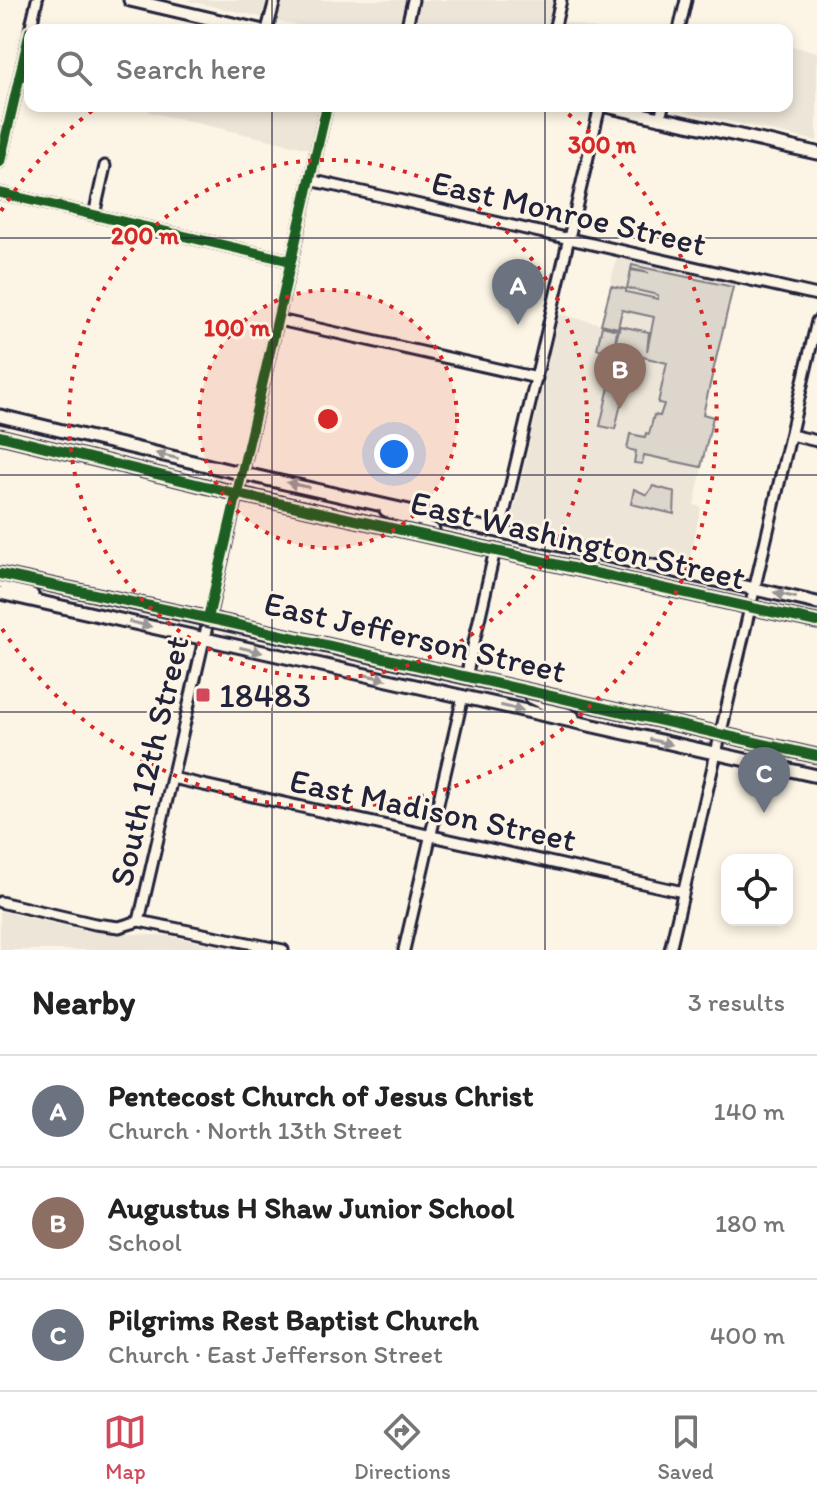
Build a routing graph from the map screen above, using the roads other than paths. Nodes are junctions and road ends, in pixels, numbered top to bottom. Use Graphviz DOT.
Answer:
graph roads {
  1 [pos="37,0"];
  2 [pos="130,0"];
  3 [pos="275,0"];
  4 [pos="413,0"];
  5 [pos="561,0"];
  6 [pos="686,0"];
  7 [pos="182,6"];
  8 [pos="31,24"];
  9 [pos="240,24"];
  10 [pos="269,24"];
  11 [pos="407,24"];
  12 [pos="555,24"];
  13 [pos="680,24"];
  14 [pos="24,56"];
  15 [pos="326,112"];
  16 [pos="601,112"];
  17 [pos="629,112"];
  18 [pos="662,112"];
  19 [pos="660,119"];
  20 [pos="817,153"];
  21 [pos="0,162"];
  22 [pos="105,166"];
  23 [pos="310,180"];
  24 [pos="0,193"];
  25 [pos="94,215"];
  26 [pos="569,240"];
  27 [pos="291,261"];
  28 [pos="817,295"];
  29 [pos="279,320"];
  30 [pos="817,321"];
  31 [pos="537,378"];
  32 [pos="0,416"];
  33 [pos="791,435"];
  34 [pos="0,436"];
  35 [pos="817,441"];
  36 [pos="243,473"];
  37 [pos="238,494"];
  38 [pos="354,497"];
  39 [pos="500,531"];
  40 [pos="459,541"];
  41 [pos="495,550"];
  42 [pos="0,574"];
  43 [pos="0,581"];
  44 [pos="754,588"];
  45 [pos="0,593"];
  46 [pos="817,603"];
  47 [pos="55,605"];
  48 [pos="750,607"];
  49 [pos="208,618"];
  50 [pos="817,622"];
  51 [pos="203,639"];
  52 [pos="466,677"];
  53 [pos="508,687"];
  54 [pos="463,696"];
  55 [pos="594,727"];
  56 [pos="720,734"];
  57 [pos="716,754"];
  58 [pos="817,756"];
  59 [pos="817,776"];
  60 [pos="172,778"];
  61 [pos="430,836"];
  62 [pos="683,892"];
  63 [pos="0,902"];
  64 [pos="139,921"];
  65 [pos="283,950"];
  66 [pos="404,950"];
  67 [pos="670,950"];
  1 -- 8 [label="street"];
  2 -- 7 [label="main road"];
  3 -- 10 [label="street"];
  4 -- 11 [label="street"];
  5 -- 12 [label="street"];
  6 -- 13 [label="street"];
  7 -- 9 [label="main road"];
  14 -- 21 [label="street"];
  15 -- 23 [label="street, South 12th Street"];
  16 -- 26 [label="street"];
  17 -- 19 [label="main road"];
  18 -- 19 [label="street"];
  19 -- 20 [label="main road"];
  22 -- 25 [label="street"];
  23 -- 26 [label="street, East Monroe Street"];
  23 -- 27 [label="street, South 12th Street"];
  24 -- 25 [label="street"];
  25 -- 27 [label="street"];
  26 -- 28 [label="street, East Monroe Street"];
  26 -- 31 [label="street"];
  27 -- 29 [label="street, South 12th Street"];
  29 -- 31 [label="street"];
  29 -- 36 [label="street, South 12th Street"];
  30 -- 33 [label="street"];
  31 -- 39 [label="street"];
  36 -- 32 [label="main road, East Washington Street, one-way"];
  33 -- 35 [label="street"];
  33 -- 44 [label="street"];
  34 -- 37 [label="main road, East Washington Street"];
  36 -- 37 [label="street, South 12th Street"];
  38 -- 36 [label="main road, East Washington Street, one-way"];
  37 -- 40 [label="main road, East Washington Street"];
  37 -- 49 [label="street, South 12th Street"];
  38 -- 39 [label="main road, East Washington Street"];
  38 -- 40 [label="main road, East Washington Street"];
  39 -- 44 [label="main road, East Washington Street"];
  40 -- 41 [label="main road, East Washington Street"];
  41 -- 48 [label="main road, East Washington Street"];
  41 -- 52 [label="street"];
  42 -- 49 [label="main road, East Jefferson Street"];
  43 -- 47 [label="main road, East Jefferson Street"];
  46 -- 44 [label="main road, East Washington Street, one-way"];
  44 -- 48 [label="street"];
  45 -- 47 [label="main road, East Jefferson Street"];
  47 -- 51 [label="main road, East Jefferson Street, one-way"];
  48 -- 50 [label="main road, East Washington Street"];
  48 -- 56 [label="street"];
  49 -- 51 [label="street, South 12th Street"];
  49 -- 52 [label="main road, East Jefferson Street"];
  51 -- 54 [label="main road, East Jefferson Street, one-way"];
  51 -- 60 [label="street, South 12th Street"];
  52 -- 53 [label="main road, East Jefferson Street"];
  53 -- 55 [label="main road"];
  53 -- 56 [label="main road, East Jefferson Street"];
  54 -- 55 [label="main road, East Jefferson Street, one-way"];
  54 -- 61 [label="street"];
  55 -- 57 [label="main road, East Jefferson Street, one-way"];
  56 -- 57 [label="street"];
  56 -- 58 [label="main road, East Jefferson Street"];
  57 -- 59 [label="main road, East Jefferson Street"];
  57 -- 62 [label="street"];
  60 -- 61 [label="street, East Madison Street"];
  60 -- 64 [label="street, South 12th Street"];
  61 -- 62 [label="street, East Madison Street"];
  61 -- 66 [label="street"];
  62 -- 67 [label="street"];
  63 -- 64 [label="street"];
  64 -- 65 [label="street"];
}
